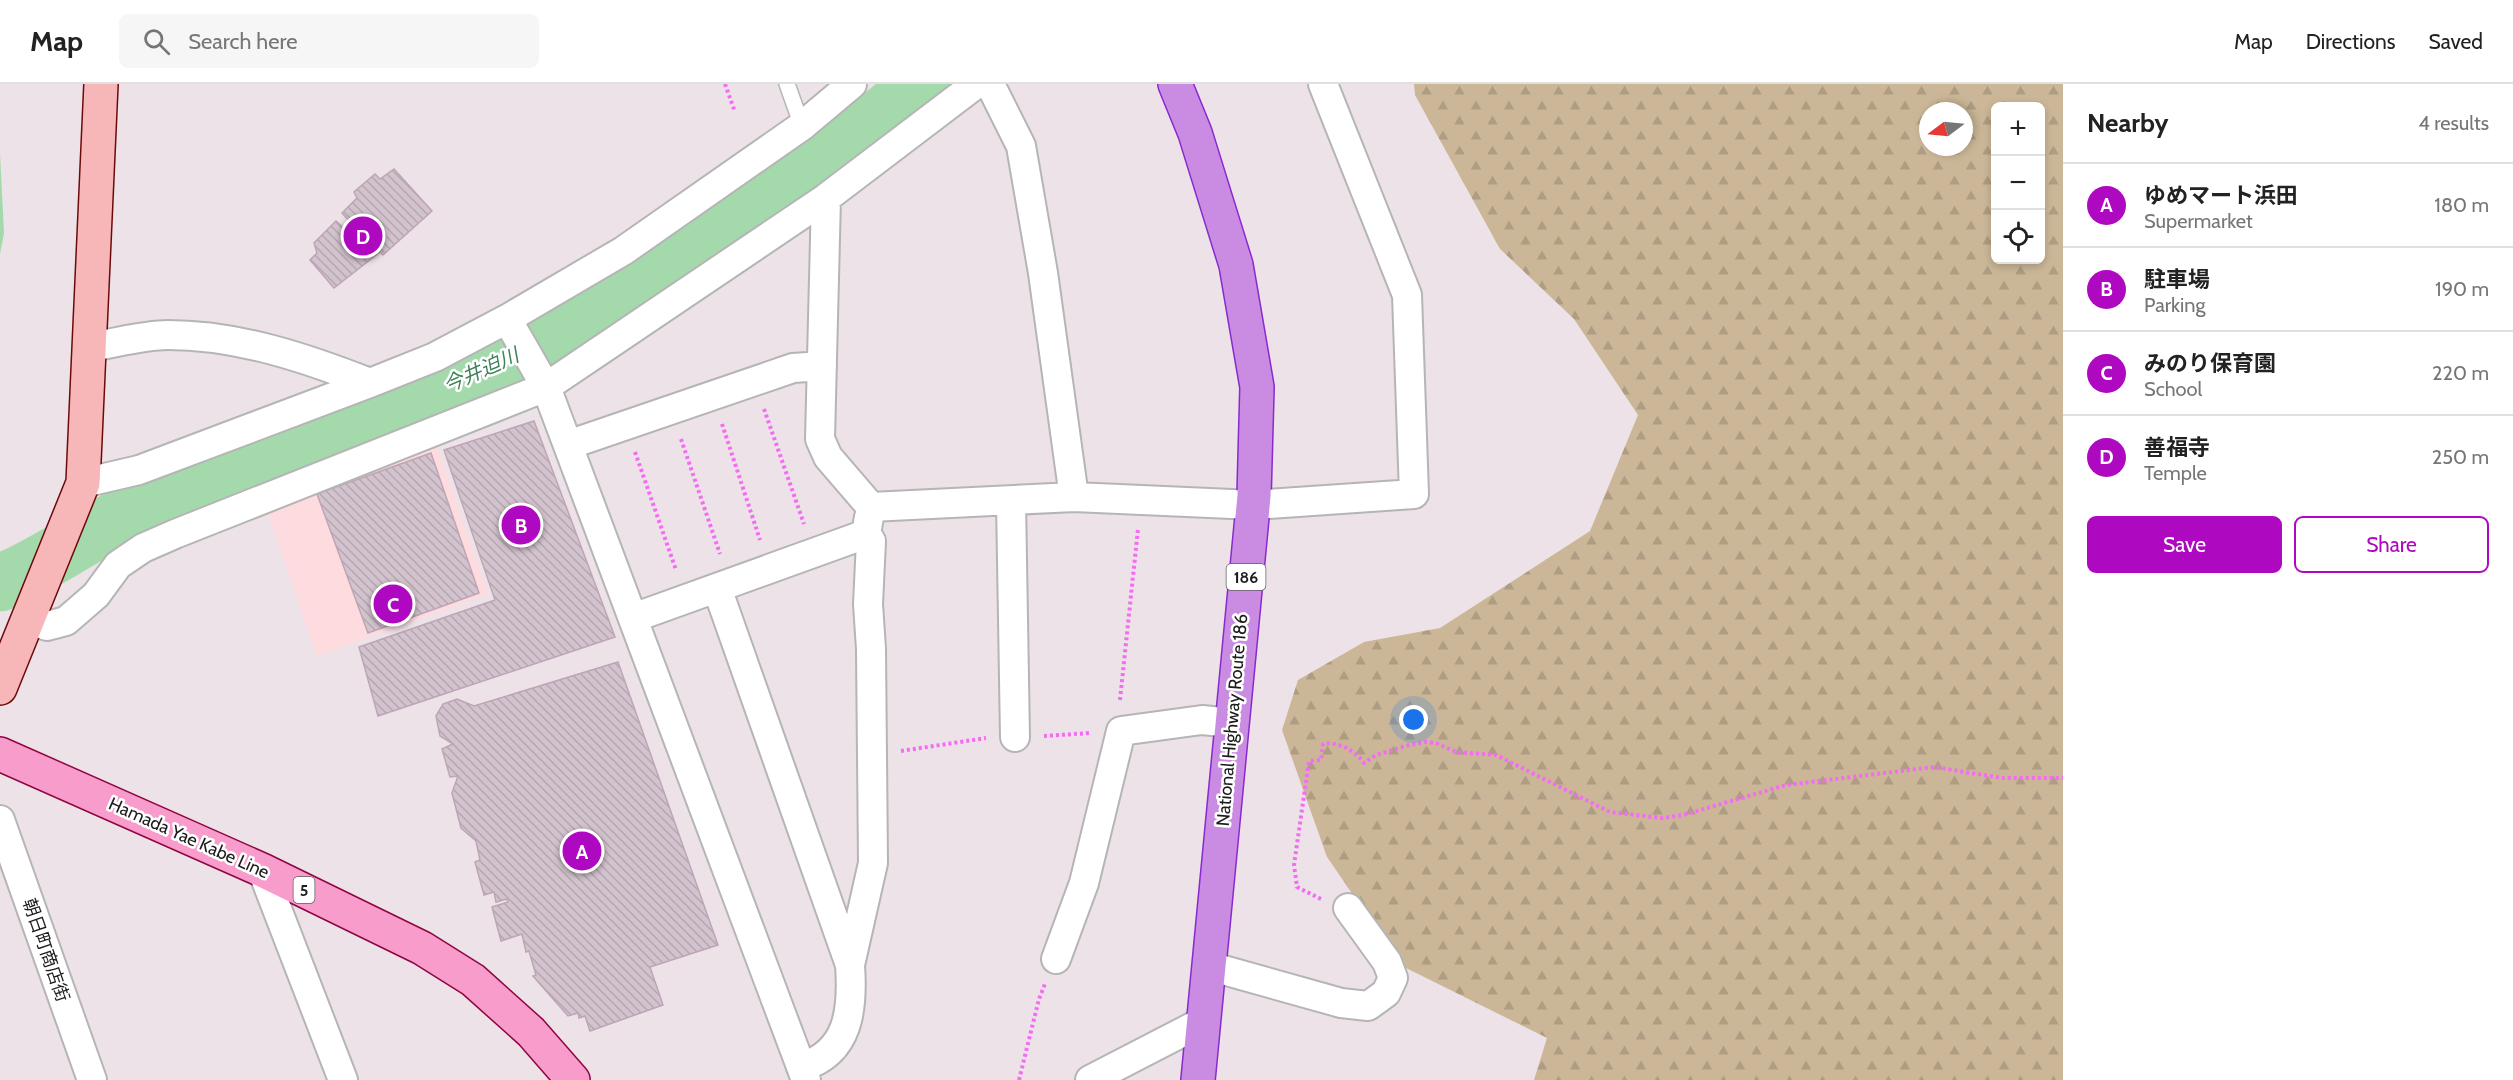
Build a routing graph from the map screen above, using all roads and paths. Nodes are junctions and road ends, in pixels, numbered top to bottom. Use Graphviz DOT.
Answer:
graph roads {
  1 [pos="101,84"];
  2 [pos="724,84"];
  3 [pos="787,84"];
  4 [pos="852,84"];
  5 [pos="976,84"];
  6 [pos="990,84"];
  7 [pos="1175,84"];
  8 [pos="1323,84"];
  9 [pos="735,112"];
  10 [pos="802,126"];
  11 [pos="826,198"];
  12 [pos="510,322"];
  13 [pos="91,347"];
  14 [pos="822,366"];
  15 [pos="543,380"];
  16 [pos="754,381"];
  17 [pos="370,383"];
  18 [pos="713,395"];
  19 [pos="671,410"];
  20 [pos="626,426"];
  21 [pos="568,445"];
  22 [pos="83,483"];
  23 [pos="1074,498"];
  24 [pos="1011,501"];
  25 [pos="1141,501"];
  26 [pos="1254,505"];
  27 [pos="869,521"];
  28 [pos="814,553"];
  29 [pos="769,569"];
  30 [pos="723,585"];
  31 [pos="687,599"];
  32 [pos="633,618"];
  33 [pos="30,620"];
  34 [pos="0,688"];
  35 [pos="1232,723"];
  36 [pos="1121,731"];
  37 [pos="1016,736"];
  38 [pos="0,754"];
  39 [pos="2063,778"];
  40 [pos="0,820"];
  41 [pos="262,870"];
  42 [pos="1348,908"];
  43 [pos="1056,959"];
  44 [pos="850,965"];
  45 [pos="1209,966"];
  46 [pos="1204,1022"];
  47 [pos="803,1074"];
  48 [pos="92,1080"];
  49 [pos="343,1080"];
  50 [pos="573,1080"];
  51 [pos="1019,1080"];
  52 [pos="1090,1080"];
  53 [pos="1198,1080"];
  1 -- 13 [label="street"];
  2 -- 9 [label="path"];
  3 -- 10 [label="lane"];
  4 -- 10 [label="street"];
  5 -- 11 [label="street"];
  6 -- 23 [label="street"];
  7 -- 26 [label="highway, National Highway Route 186 / 186"];
  8 -- 26 [label="street"];
  10 -- 12 [label="street"];
  11 -- 14 [label="street"];
  11 -- 15 [label="street"];
  12 -- 15 [label="street"];
  12 -- 17 [label="street"];
  13 -- 17 [label="street"];
  13 -- 22 [label="street"];
  14 -- 16 [label="street"];
  14 -- 27 [label="street"];
  15 -- 21 [label="street"];
  15 -- 33 [label="street"];
  16 -- 18 [label="street"];
  16 -- 28 [label="path"];
  17 -- 22 [label="street"];
  18 -- 19 [label="street"];
  18 -- 29 [label="path"];
  19 -- 20 [label="street"];
  19 -- 30 [label="path"];
  20 -- 21 [label="street"];
  20 -- 31 [label="path"];
  21 -- 32 [label="street"];
  22 -- 33 [label="street"];
  23 -- 24 [label="street"];
  23 -- 25 [label="street"];
  24 -- 27 [label="street"];
  24 -- 37 [label="street"];
  25 -- 26 [label="street"];
  25 -- 36 [label="path"];
  26 -- 35 [label="highway, National Highway Route 186 / 186"];
  27 -- 28 [label="street"];
  27 -- 44 [label="street"];
  28 -- 29 [label="street"];
  29 -- 30 [label="street"];
  30 -- 31 [label="street"];
  30 -- 44 [label="street"];
  31 -- 32 [label="street"];
  32 -- 47 [label="street"];
  33 -- 34 [label="street"];
  35 -- 36 [label="street"];
  35 -- 45 [label="highway, National Highway Route 186 / 186"];
  36 -- 43 [label="street"];
  38 -- 41 [label="main road, Hamada Yae Kabe Line / 5"];
  39 -- 42 [label="path"];
  40 -- 48 [label="street, 朝日町商店街"];
  41 -- 49 [label="street"];
  41 -- 50 [label="main road, Hamada Yae Kabe Line / 5"];
  42 -- 45 [label="street"];
  43 -- 51 [label="path"];
  44 -- 47 [label="street"];
  45 -- 46 [label="highway, National Highway Route 186 / 186"];
  46 -- 52 [label="street"];
  46 -- 53 [label="highway, National Highway Route 186 / 186"];
}
